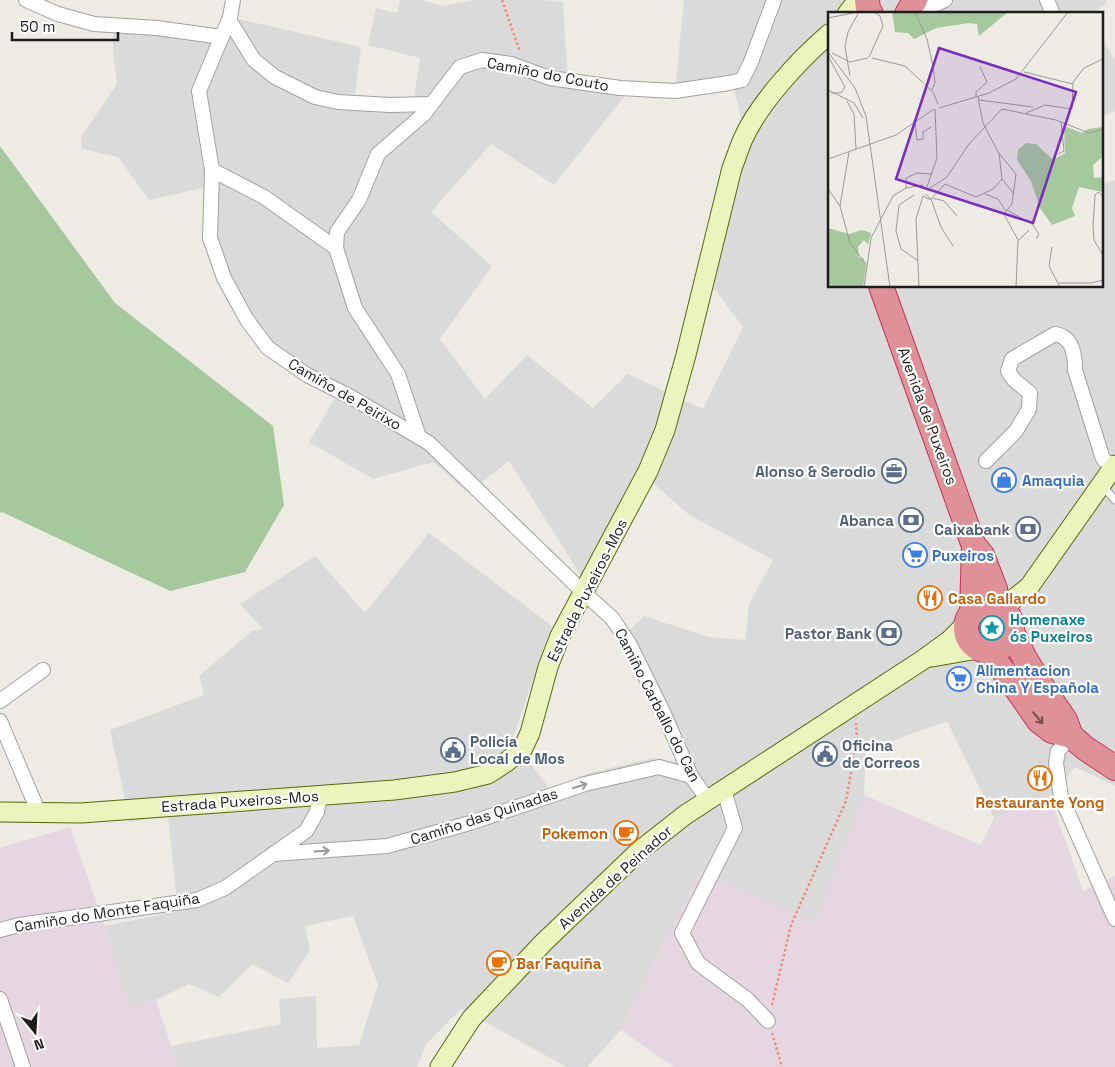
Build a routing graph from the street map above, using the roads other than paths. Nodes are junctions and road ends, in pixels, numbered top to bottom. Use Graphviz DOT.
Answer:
graph roads {
  1 [pos="26,0"];
  2 [pos="233,0"];
  3 [pos="774,0"];
  4 [pos="915,0"];
  5 [pos="945,0"];
  6 [pos="1047,0"];
  7 [pos="908,12"];
  8 [pos="919,12"];
  9 [pos="1052,12"];
  10 [pos="229,20"];
  11 [pos="828,35"];
  12 [pos="222,36"];
  13 [pos="431,104"];
  14 [pos="212,170"];
  15 [pos="336,248"];
  16 [pos="882,288"];
  17 [pos="419,437"];
  18 [pos="986,461"];
  19 [pos="1115,466"];
  20 [pos="1100,488"];
  21 [pos="1115,500"];
  22 [pos="974,546"];
  23 [pos="583,592"];
  24 [pos="999,607"];
  25 [pos="969,618"];
  26 [pos="1012,632"];
  27 [pos="983,650"];
  28 [pos="924,659"];
  29 [pos="43,670"];
  30 [pos="0,700"];
  31 [pos="0,721"];
  32 [pos="1071,736"];
  33 [pos="1115,768"];
  34 [pos="692,776"];
  35 [pos="320,795"];
  36 [pos="716,795"];
  37 [pos="0,812"];
  38 [pos="39,812"];
  39 [pos="273,854"];
  40 [pos="1115,919"];
  41 [pos="0,930"];
  42 [pos="0,999"];
  43 [pos="768,1021"];
  44 [pos="23,1067"];
  45 [pos="440,1067"];
  1 -- 12 [label="street"];
  2 -- 10 [label="street, Camiño de Peirixo"];
  3 -- 13 [label="street, Camiño do Couto"];
  4 -- 7 [label="highway"];
  5 -- 8 [label="street"];
  6 -- 9 [label="street"];
  10 -- 12 [label="street, Camiño de Peirixo"];
  10 -- 13 [label="street"];
  11 -- 23 [label="street, Estrada Puxeiros-Mos"];
  12 -- 14 [label="street, Camiño de Peirixo"];
  13 -- 15 [label="street, Camiño do Couto"];
  14 -- 15 [label="street"];
  14 -- 17 [label="street, Camiño de Peirixo"];
  15 -- 17 [label="street"];
  16 -- 22 [label="highway, Avenida de Puxeiros"];
  17 -- 23 [label="street, Camiño de Peirixo"];
  18 -- 19 [label="street"];
  19 -- 20 [label="street"];
  20 -- 21 [label="lane"];
  20 -- 24 [label="street"];
  22 -- 24 [label="highway, Avenida de Puxeiros"];
  22 -- 25 [label="highway, Avenida de Puxeiros"];
  23 -- 34 [label="street, Camiño Carballo do Can"];
  23 -- 35 [label="street, Estrada Puxeiros-Mos"];
  24 -- 25 [label="highway"];
  24 -- 26 [label="highway"];
  25 -- 27 [label="highway"];
  25 -- 28 [label="street, Avenida de Peinador"];
  26 -- 27 [label="highway"];
  26 -- 32 [label="highway"];
  27 -- 28 [label="street, Avenida de Peinador"];
  27 -- 32 [label="highway, one-way"];
  28 -- 36 [label="street, Avenida de Peinador"];
  29 -- 30 [label="street"];
  31 -- 38 [label="street"];
  32 -- 33 [label="highway"];
  32 -- 40 [label="street"];
  34 -- 36 [label="street, Camiño Carballo do Can"];
  39 -- 34 [label="street, Camiño das Quinadas, one-way"];
  35 -- 38 [label="street, Estrada Puxeiros-Mos"];
  35 -- 39 [label="street, Camiño do Monte Faquiña"];
  36 -- 43 [label="street, Camiño Carballo do Can"];
  36 -- 45 [label="street, Avenida de Peinador"];
  37 -- 38 [label="street, Estrada Puxeiros-Mos"];
  39 -- 41 [label="street, Camiño do Monte Faquiña"];
  42 -- 44 [label="street"];
}
